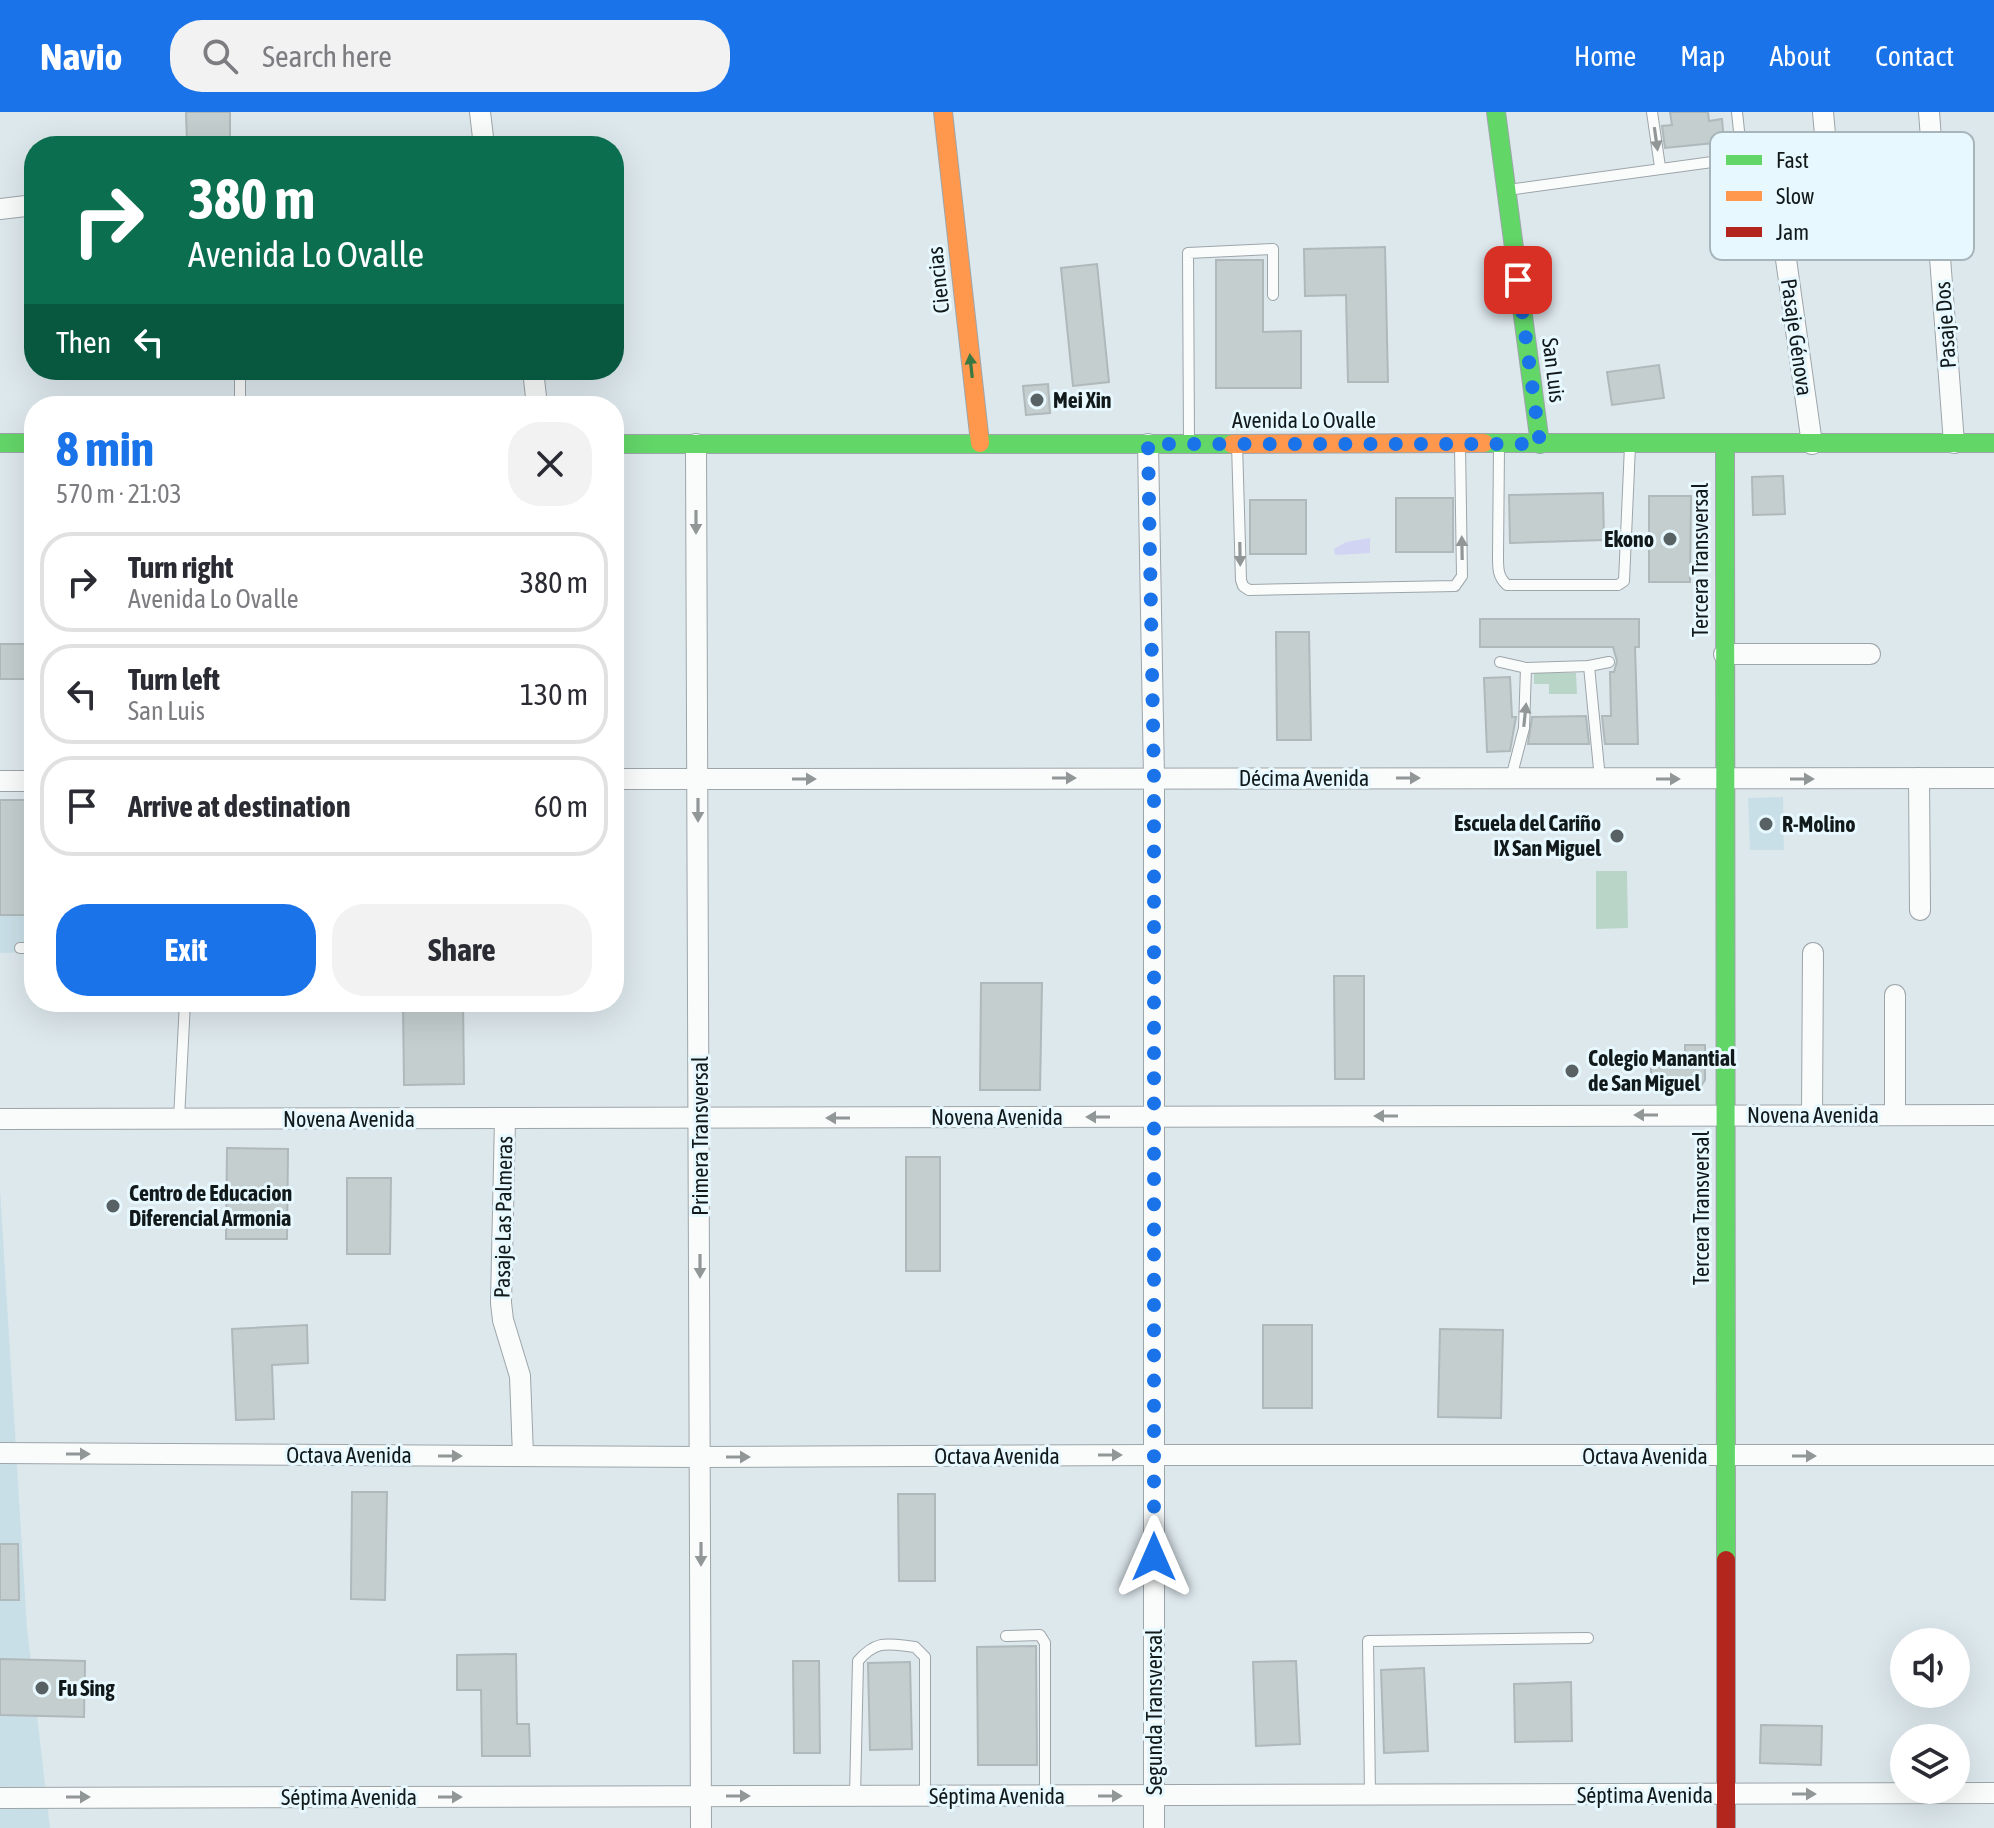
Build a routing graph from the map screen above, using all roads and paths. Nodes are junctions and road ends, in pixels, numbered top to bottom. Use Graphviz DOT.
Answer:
graph roads {
  1 [pos="480,112"];
  2 [pos="943,112"];
  3 [pos="1496,112"];
  4 [pos="1652,112"];
  5 [pos="1737,112"];
  6 [pos="1823,112"];
  7 [pos="1929,112"];
  8 [pos="1739,132"];
  9 [pos="1825,132"];
  10 [pos="1931,132"];
  11 [pos="483,136"];
  12 [pos="1710,162"];
  13 [pos="1660,167"];
  14 [pos="1506,190"];
  15 [pos="24,206"];
  16 [pos="0,209"];
  17 [pos="1786,260"];
  18 [pos="1940,260"];
  19 [pos="1273,295"];
  20 [pos="0,443"];
  21 [pos="24,443"];
  22 [pos="980,443"];
  23 [pos="1725,443"];
  24 [pos="1954,443"];
  25 [pos="1994,443"];
  26 [pos="624,444"];
  27 [pos="696,444"];
  28 [pos="1148,444"];
  29 [pos="1189,444"];
  30 [pos="1237,444"];
  31 [pos="1460,444"];
  32 [pos="1499,444"];
  33 [pos="1540,444"];
  34 [pos="1630,444"];
  35 [pos="1812,444"];
  36 [pos="1724,654"];
  37 [pos="1870,654"];
  38 [pos="1500,662"];
  39 [pos="1609,662"];
  40 [pos="1589,666"];
  41 [pos="1526,668"];
  42 [pos="1154,778"];
  43 [pos="1511,778"];
  44 [pos="1919,778"];
  45 [pos="1994,778"];
  46 [pos="624,779"];
  47 [pos="698,779"];
  48 [pos="1600,779"];
  49 [pos="1724,779"];
  50 [pos="0,781"];
  51 [pos="24,781"];
  52 [pos="1920,910"];
  53 [pos="20,948"];
  54 [pos="24,948"];
  55 [pos="1813,953"];
  56 [pos="1895,995"];
  57 [pos="184,1012"];
  58 [pos="1724,1115"];
  59 [pos="1812,1115"];
  60 [pos="1895,1115"];
  61 [pos="1994,1115"];
  62 [pos="1154,1117"];
  63 [pos="700,1118"];
  64 [pos="0,1119"];
  65 [pos="179,1119"];
  66 [pos="505,1119"];
  67 [pos="0,1453"];
  68 [pos="1154,1455"];
  69 [pos="1994,1455"];
  70 [pos="523,1456"];
  71 [pos="701,1457"];
  72 [pos="1726,1457"];
  73 [pos="1006,1636"];
  74 [pos="1588,1638"];
  75 [pos="1994,1793"];
  76 [pos="1370,1795"];
  77 [pos="1726,1795"];
  78 [pos="702,1796"];
  79 [pos="855,1796"];
  80 [pos="925,1796"];
  81 [pos="1045,1796"];
  82 [pos="1154,1796"];
  83 [pos="0,1798"];
  84 [pos="701,1828"];
  85 [pos="1154,1828"];
  86 [pos="1726,1828"];
  1 -- 11 [label="street"];
  22 -- 2 [label="street, Ciencias, one-way"];
  3 -- 14 [label="street, San Luis"];
  4 -- 13 [label="lane, one-way"];
  5 -- 8 [label="lane"];
  6 -- 9 [label="street"];
  7 -- 10 [label="street, Pasaje Dos"];
  12 -- 13 [label="lane"];
  13 -- 14 [label="lane"];
  14 -- 33 [label="street, San Luis"];
  15 -- 16 [label="street"];
  17 -- 35 [label="street, Pasaje Génova"];
  18 -- 24 [label="street, Pasaje Dos"];
  19 -- 29 [label="lane"];
  20 -- 21 [label="street"];
  22 -- 27 [label="street, Avenida Lo Ovalle"];
  22 -- 28 [label="street, Avenida Lo Ovalle"];
  23 -- 34 [label="street, Avenida Lo Ovalle"];
  23 -- 35 [label="street, Avenida Lo Ovalle"];
  23 -- 36 [label="street, Tercera Transversal"];
  24 -- 25 [label="street, Avenida Lo Ovalle"];
  24 -- 35 [label="street, Avenida Lo Ovalle"];
  26 -- 27 [label="street, Avenida Lo Ovalle"];
  27 -- 47 [label="street, Primera Transversal, one-way"];
  28 -- 29 [label="street, Avenida Lo Ovalle"];
  28 -- 42 [label="street, Segunda Transversal"];
  29 -- 30 [label="street, Avenida Lo Ovalle"];
  30 -- 31 [label="street, Avenida Lo Ovalle"];
  30 -- 31 [label="lane, one-way"];
  31 -- 32 [label="street, Avenida Lo Ovalle"];
  32 -- 33 [label="street, Avenida Lo Ovalle"];
  32 -- 34 [label="lane"];
  33 -- 34 [label="street, Avenida Lo Ovalle"];
  36 -- 37 [label="street"];
  36 -- 49 [label="street, Tercera Transversal"];
  38 -- 41 [label="lane"];
  39 -- 40 [label="lane"];
  40 -- 41 [label="lane"];
  40 -- 48 [label="lane"];
  43 -- 41 [label="lane, one-way"];
  42 -- 43 [label="street, Décima Avenida, one-way"];
  47 -- 42 [label="street, Décima Avenida, one-way"];
  42 -- 62 [label="street, Segunda Transversal"];
  43 -- 48 [label="street, Décima Avenida"];
  44 -- 45 [label="street, Décima Avenida"];
  49 -- 44 [label="street, Décima Avenida, one-way"];
  44 -- 52 [label="street"];
  46 -- 47 [label="street, Décima Avenida"];
  47 -- 63 [label="street, Primera Transversal, one-way"];
  48 -- 49 [label="street, Décima Avenida, one-way"];
  49 -- 58 [label="street, Tercera Transversal"];
  50 -- 51 [label="street"];
  53 -- 54 [label="lane"];
  55 -- 59 [label="street"];
  56 -- 60 [label="street"];
  57 -- 65 [label="lane"];
  58 -- 59 [label="street, Novena Avenida"];
  58 -- 62 [label="street, Novena Avenida, one-way"];
  58 -- 72 [label="street, Tercera Transversal"];
  59 -- 60 [label="street, Novena Avenida"];
  60 -- 61 [label="street, Novena Avenida"];
  62 -- 63 [label="street, Novena Avenida, one-way"];
  62 -- 68 [label="street, Segunda Transversal"];
  63 -- 66 [label="street, Novena Avenida"];
  63 -- 71 [label="street, Primera Transversal, one-way"];
  64 -- 65 [label="street, Novena Avenida"];
  65 -- 66 [label="street, Novena Avenida"];
  66 -- 70 [label="street, Pasaje Las Palmeras"];
  67 -- 70 [label="street, Octava Avenida, one-way"];
  71 -- 68 [label="street, Octava Avenida, one-way"];
  68 -- 72 [label="street, Octava Avenida"];
  68 -- 82 [label="street, Segunda Transversal"];
  72 -- 69 [label="street, Octava Avenida, one-way"];
  70 -- 71 [label="street, Octava Avenida"];
  71 -- 78 [label="street, Primera Transversal, one-way"];
  72 -- 77 [label="street, Tercera Transversal"];
  73 -- 81 [label="lane"];
  74 -- 76 [label="lane"];
  77 -- 75 [label="street, Séptima Avenida, one-way"];
  76 -- 77 [label="street, Séptima Avenida"];
  76 -- 82 [label="street, Séptima Avenida"];
  77 -- 86 [label="street, Tercera Transversal"];
  78 -- 79 [label="street, Séptima Avenida, one-way"];
  83 -- 78 [label="street, Séptima Avenida, one-way"];
  78 -- 84 [label="street, Primera Transversal"];
  79 -- 80 [label="street, Séptima Avenida"];
  79 -- 80 [label="lane"];
  80 -- 81 [label="street, Séptima Avenida"];
  81 -- 82 [label="street, Séptima Avenida, one-way"];
  82 -- 85 [label="street, Segunda Transversal"];
}
